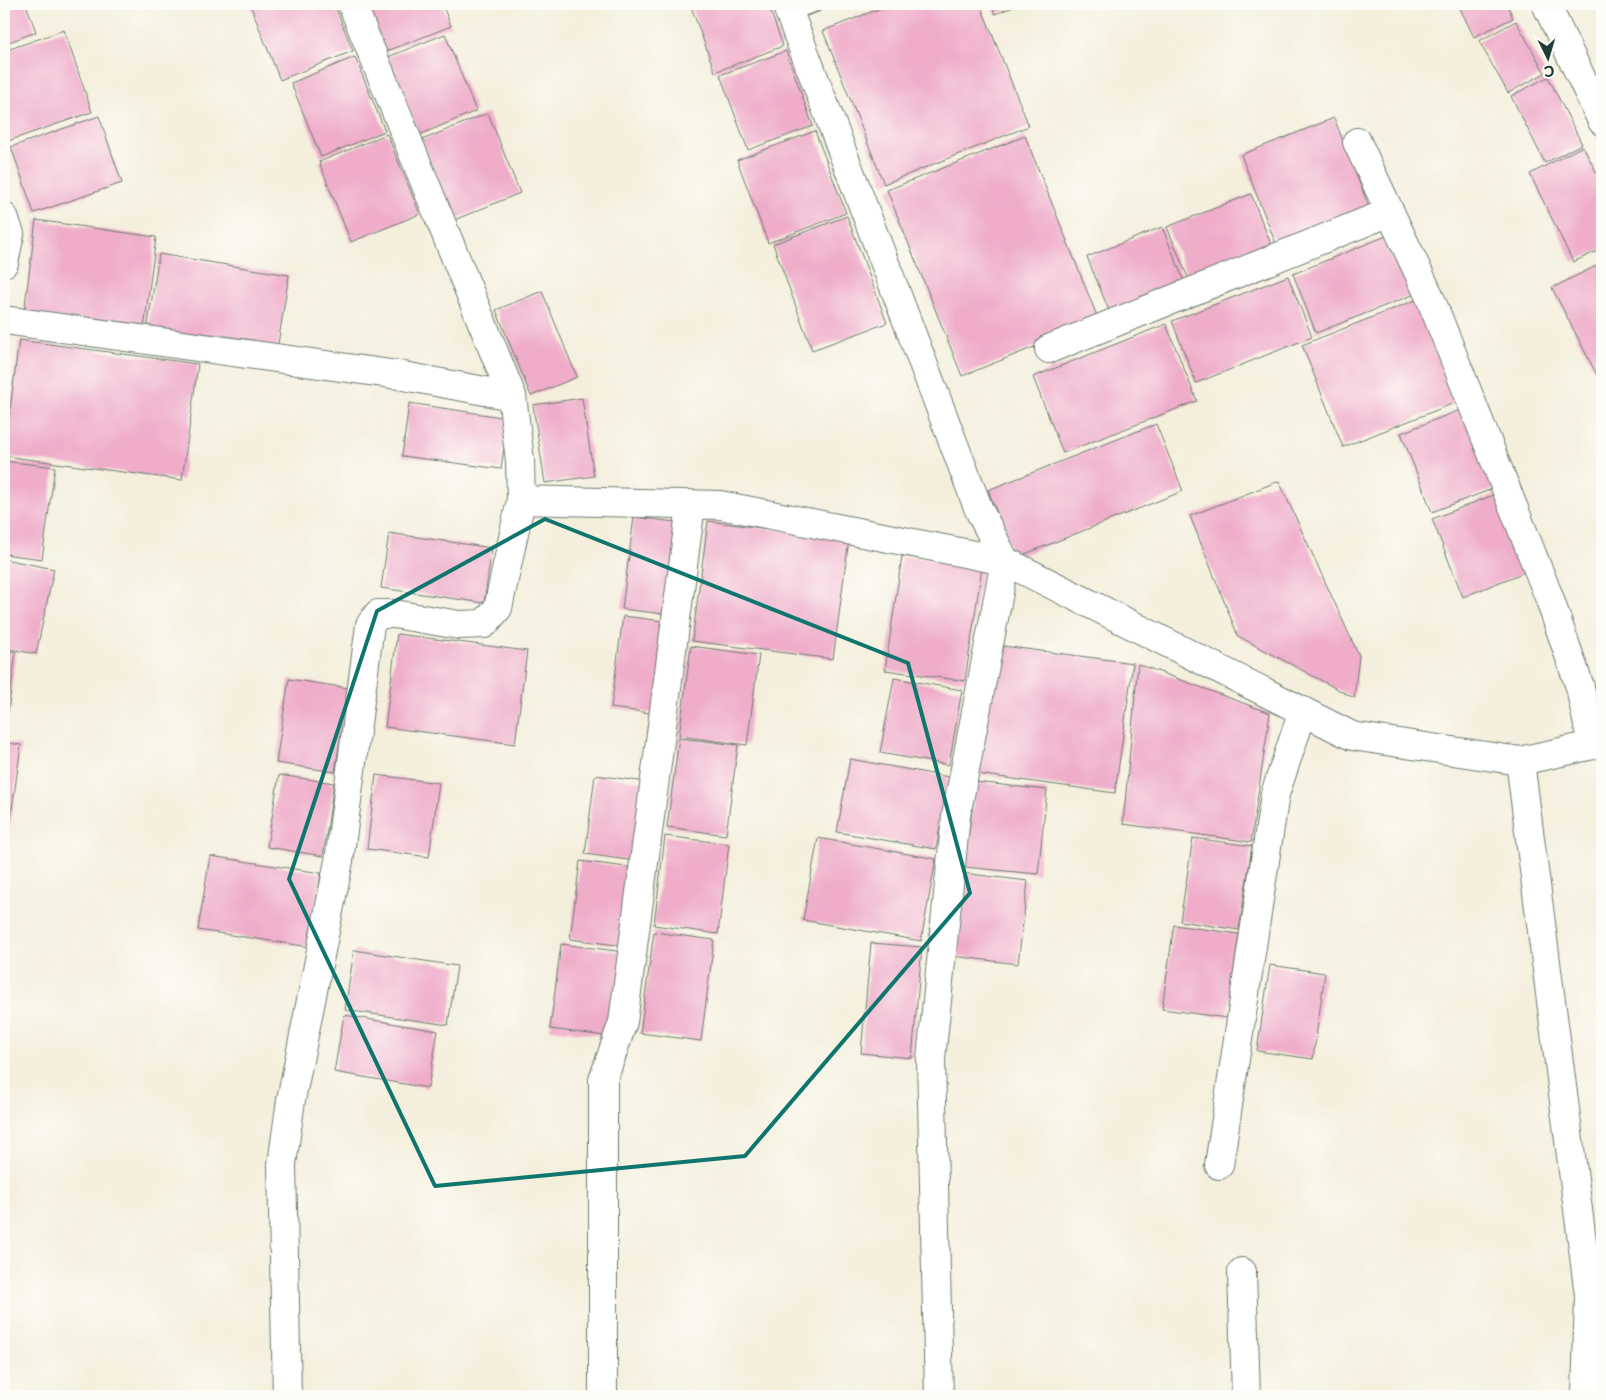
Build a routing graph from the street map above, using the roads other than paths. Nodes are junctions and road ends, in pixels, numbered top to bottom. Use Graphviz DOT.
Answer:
graph roads {
  1 [pos="352,4"];
  2 [pos="815,4"];
  3 [pos="1546,4"];
  4 [pos="788,9"];
  5 [pos="1602,121"];
  6 [pos="1357,142"];
  7 [pos="1390,212"];
  8 [pos="4,217"];
  9 [pos="4,263"];
  10 [pos="4,320"];
  11 [pos="1048,349"];
  12 [pos="512,396"];
  13 [pos="521,500"];
  14 [pos="691,505"];
  15 [pos="1005,561"];
  16 [pos="1303,711"];
  17 [pos="1597,744"];
  18 [pos="1520,761"];
  19 [pos="1219,1165"];
  20 [pos="1242,1272"];
  21 [pos="287,1396"];
  22 [pos="603,1396"];
  23 [pos="939,1396"];
  24 [pos="1246,1396"];
  25 [pos="1586,1396"];
  1 -- 12 [label="street"];
  2 -- 4 [label="lane"];
  3 -- 5 [label="street"];
  4 -- 15 [label="street"];
  6 -- 7 [label="street"];
  7 -- 11 [label="street"];
  7 -- 17 [label="street"];
  8 -- 9 [label="street"];
  10 -- 12 [label="street"];
  12 -- 13 [label="street"];
  13 -- 14 [label="street"];
  13 -- 21 [label="street"];
  14 -- 15 [label="street"];
  14 -- 22 [label="street"];
  15 -- 16 [label="street"];
  15 -- 23 [label="street"];
  16 -- 18 [label="street"];
  16 -- 19 [label="street"];
  17 -- 18 [label="street"];
  18 -- 25 [label="street"];
  20 -- 24 [label="street"];
}
